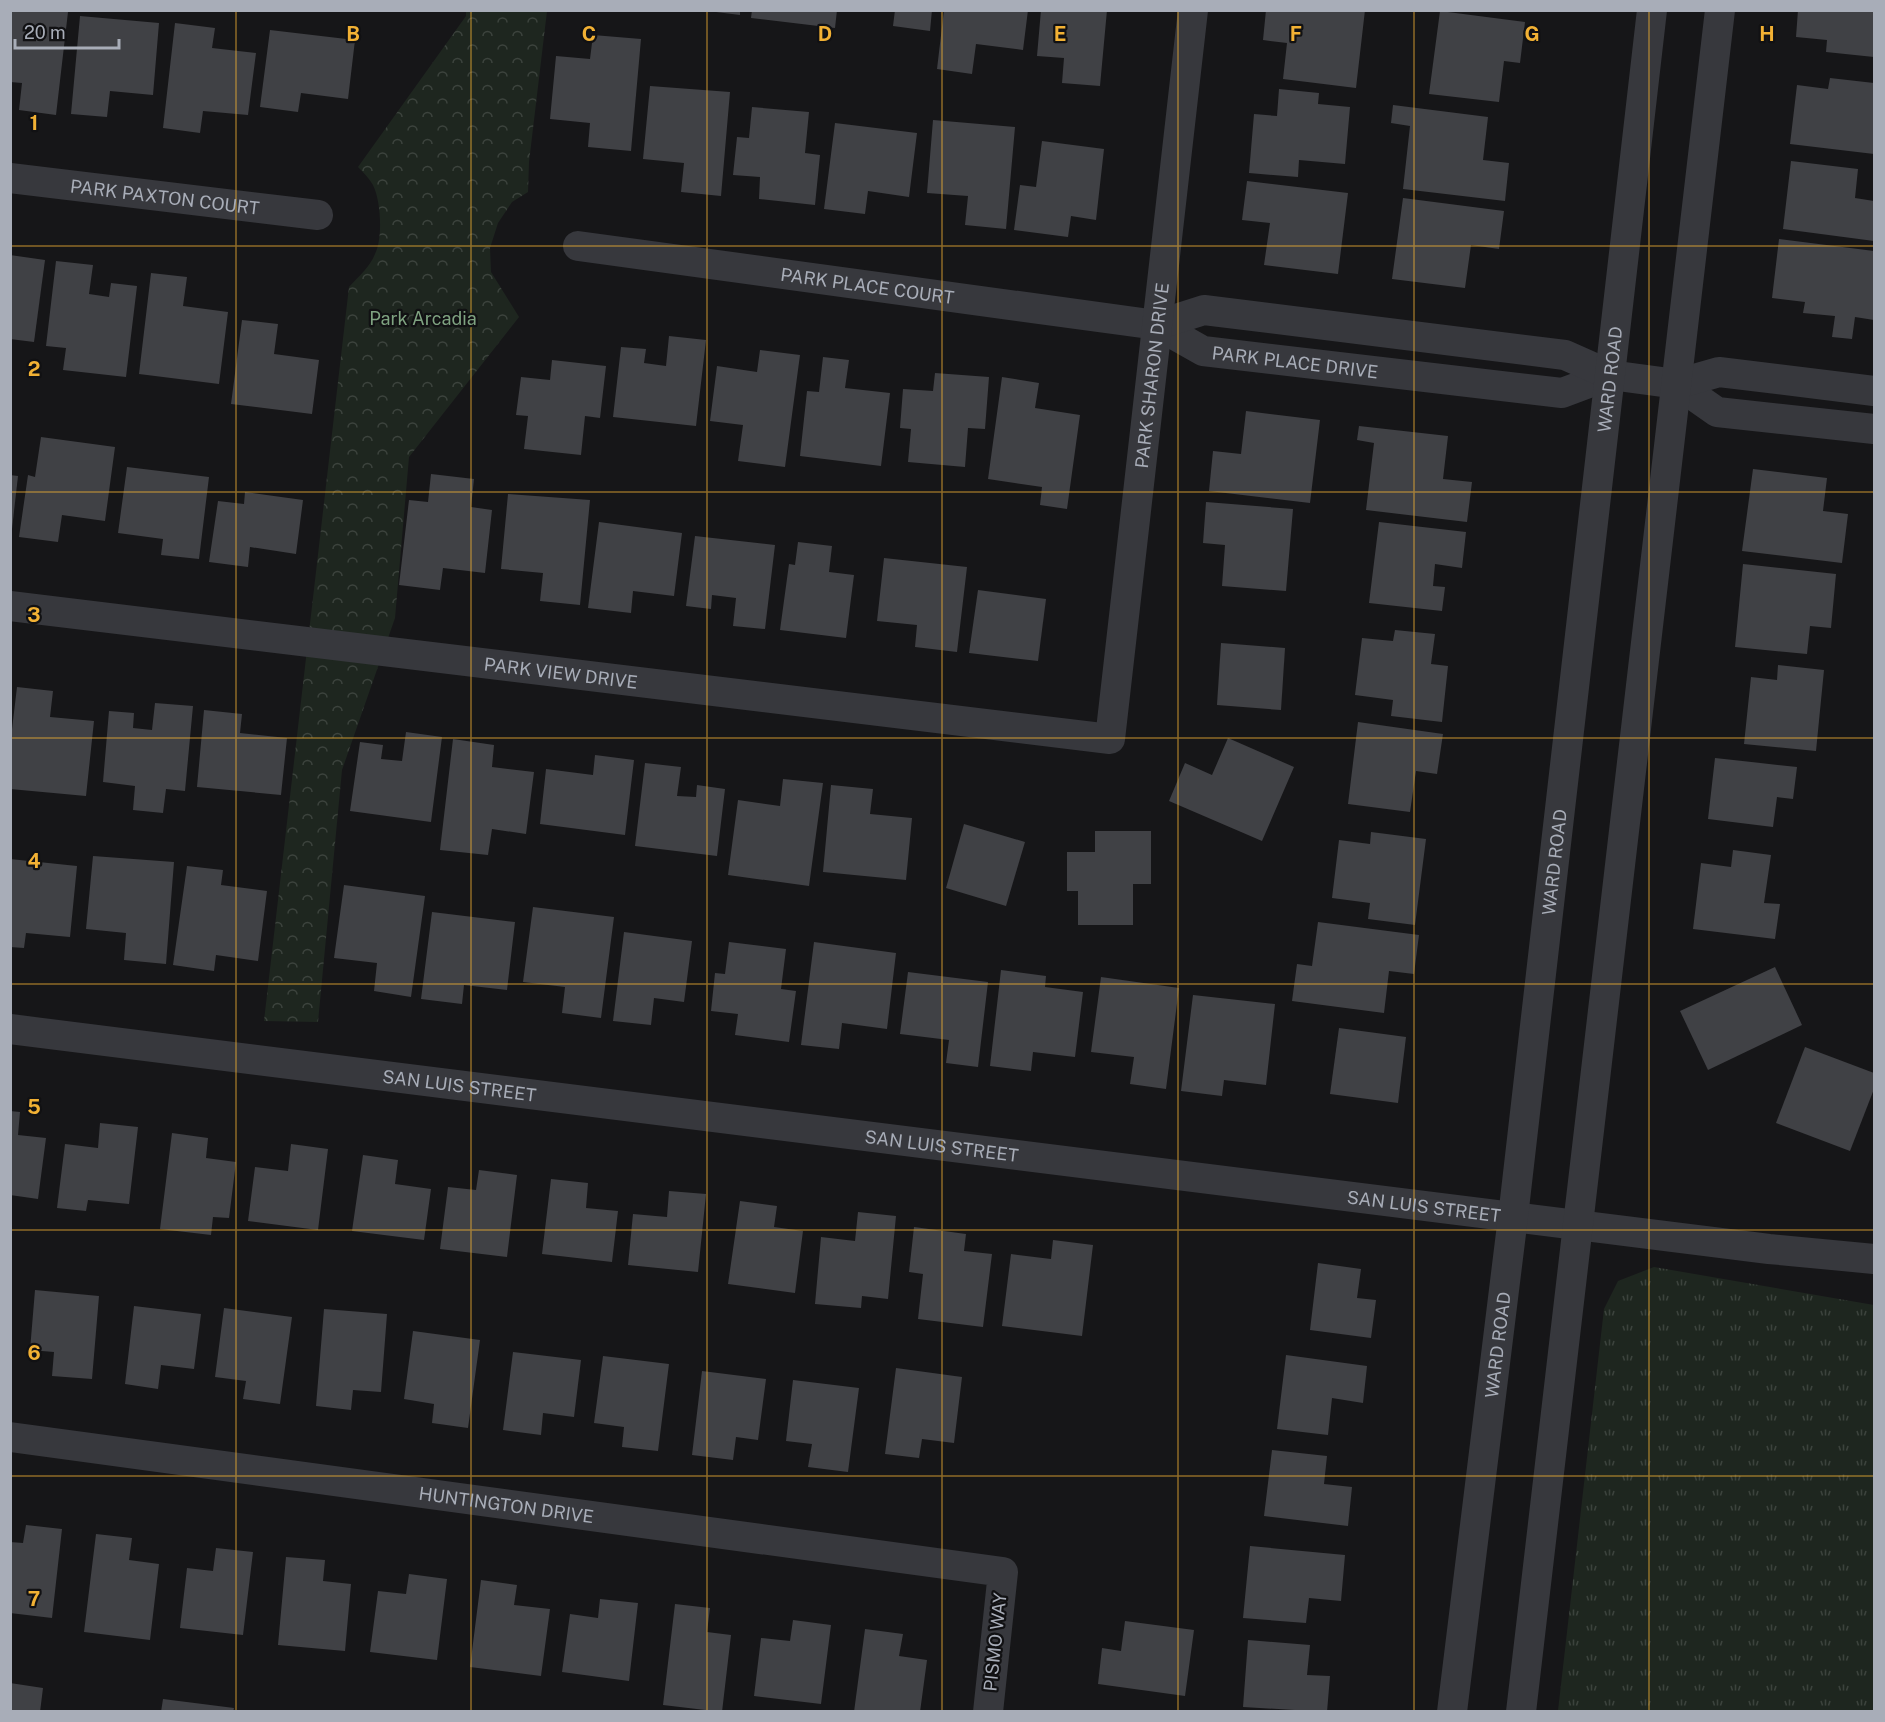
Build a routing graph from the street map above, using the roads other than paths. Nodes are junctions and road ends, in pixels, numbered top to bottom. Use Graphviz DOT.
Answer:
graph roads {
  1 [pos="1193,10"];
  2 [pos="1652,10"];
  3 [pos="1720,10"];
  4 [pos="10,178"];
  5 [pos="318,215"];
  6 [pos="578,246"];
  7 [pos="1157,325"];
  8 [pos="1610,375"];
  9 [pos="1677,384"];
  10 [pos="1875,391"];
  11 [pos="1875,429"];
  12 [pos="10,606"];
  13 [pos="1110,739"];
  14 [pos="10,1029"];
  15 [pos="1513,1217"];
  16 [pos="1578,1225"];
  17 [pos="1875,1258"];
  18 [pos="10,1437"];
  19 [pos="1003,1572"];
  20 [pos="988,1712"];
  21 [pos="1452,1712"];
  22 [pos="1521,1712"];
  1 -- 7 [label="street, PARK SHARON DRIVE"];
  2 -- 8 [label="street, WARD ROAD"];
  3 -- 9 [label="street"];
  4 -- 5 [label="street, PARK PAXTON COURT"];
  6 -- 7 [label="street, PARK PLACE COURT"];
  7 -- 8 [label="street, PARK PLACE DRIVE"];
  7 -- 8 [label="street, PARK PLACE DRIVE"];
  7 -- 13 [label="street, PARK SHARON DRIVE"];
  8 -- 9 [label="street, PARK PLACE DRIVE"];
  8 -- 15 [label="street, WARD ROAD"];
  9 -- 10 [label="street"];
  9 -- 11 [label="street, PARK PLACE DRIVE"];
  9 -- 16 [label="street"];
  12 -- 13 [label="street, PARK VIEW DRIVE"];
  14 -- 15 [label="street, SAN LUIS STREET"];
  15 -- 16 [label="street, SAN LUIS STREET"];
  15 -- 21 [label="street, WARD ROAD"];
  16 -- 17 [label="street, SAN LUIS STREET"];
  16 -- 22 [label="street"];
  18 -- 19 [label="street, HUNTINGTON DRIVE"];
  19 -- 20 [label="street, PISMO WAY"];
}
